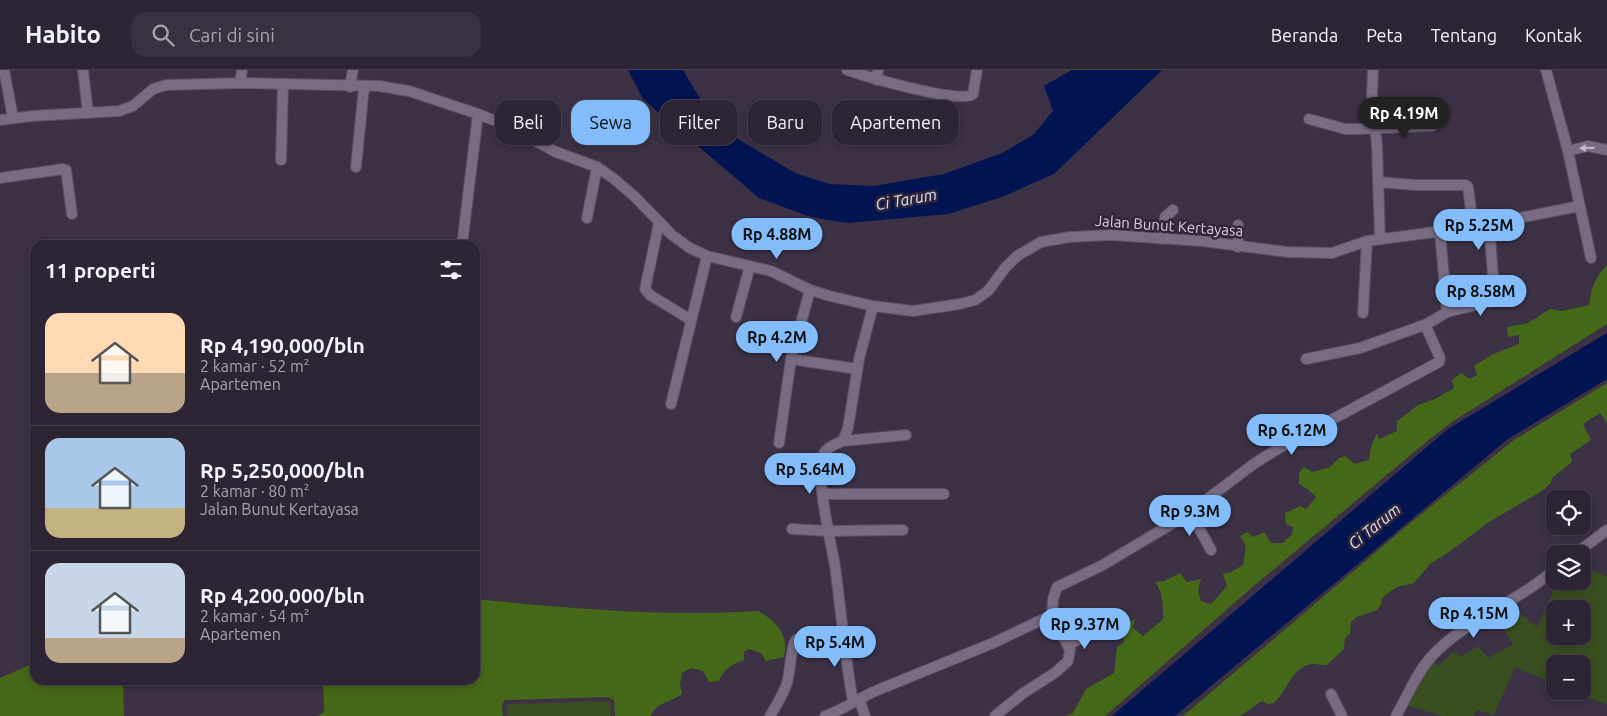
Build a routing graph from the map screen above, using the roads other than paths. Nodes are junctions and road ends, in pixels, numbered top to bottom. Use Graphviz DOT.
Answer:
graph roads {
  1 [pos="4,70"];
  2 [pos="83,70"];
  3 [pos="242,70"];
  4 [pos="353,70"];
  5 [pos="847,70"];
  6 [pos="977,70"];
  7 [pos="1373,70"];
  8 [pos="1546,70"];
  9 [pos="877,75"];
  10 [pos="240,83"];
  11 [pos="282,85"];
  12 [pos="350,87"];
  13 [pos="364,87"];
  14 [pos="88,113"];
  15 [pos="478,114"];
  16 [pos="12,118"];
  17 [pos="1309,119"];
  18 [pos="0,120"];
  19 [pos="1432,126"];
  20 [pos="1375,128"];
  21 [pos="1607,150"];
  22 [pos="1568,151"];
  23 [pos="281,160"];
  24 [pos="356,167"];
  25 [pos="597,167"];
  26 [pos="0,178"];
  27 [pos="1379,182"];
  28 [pos="1580,206"];
  29 [pos="1173,210"];
  30 [pos="72,214"];
  31 [pos="587,218"];
  32 [pos="659,222"];
  33 [pos="1490,224"];
  34 [pos="1238,225"];
  35 [pos="1473,227"];
  36 [pos="1440,232"];
  37 [pos="1163,239"];
  38 [pos="1380,239"];
  39 [pos="463,240"];
  40 [pos="1367,241"];
  41 [pos="1238,246"];
  42 [pos="707,256"];
  43 [pos="1591,258"];
  44 [pos="750,266"];
  45 [pos="1493,276"];
  46 [pos="810,290"];
  47 [pos="1510,297"];
  48 [pos="873,306"];
  49 [pos="1446,312"];
  50 [pos="1363,313"];
  51 [pos="736,317"];
  52 [pos="691,320"];
  53 [pos="1427,324"];
  54 [pos="790,359"];
  55 [pos="1306,359"];
  56 [pos="857,369"];
  57 [pos="671,404"];
  58 [pos="906,435"];
  59 [pos="843,441"];
  60 [pos="779,443"];
  61 [pos="823,494"];
  62 [pos="944,494"];
  63 [pos="1190,512"];
  64 [pos="792,529"];
  65 [pos="903,530"];
  66 [pos="1607,530"];
  67 [pos="828,531"];
  68 [pos="1587,545"];
  69 [pos="1211,550"];
  70 [pos="1546,577"];
  71 [pos="1052,615"];
  72 [pos="844,631"];
  73 [pos="1091,633"];
  74 [pos="1068,646"];
  75 [pos="1331,694"];
  76 [pos="856,700"];
  77 [pos="770,716"];
  78 [pos="825,716"];
  79 [pos="865,716"];
  80 [pos="995,716"];
  81 [pos="1342,716"];
  82 [pos="1396,716"];
  1 -- 16 [label="street"];
  2 -- 14 [label="street"];
  3 -- 10 [label="street"];
  4 -- 12 [label="street"];
  5 -- 9 [label="street"];
  6 -- 9 [label="street"];
  7 -- 20 [label="street"];
  8 -- 22 [label="street"];
  10 -- 11 [label="street, Jalan Bunut Kertayasa"];
  10 -- 14 [label="street, Jalan Bunut Kertayasa"];
  11 -- 12 [label="street, Jalan Bunut Kertayasa"];
  11 -- 23 [label="street"];
  12 -- 13 [label="street, Jalan Bunut Kertayasa"];
  13 -- 15 [label="street, Jalan Bunut Kertayasa"];
  13 -- 24 [label="street"];
  14 -- 16 [label="street, Jalan Bunut Kertayasa"];
  15 -- 25 [label="street, Jalan Bunut Kertayasa"];
  15 -- 39 [label="street"];
  16 -- 18 [label="street, Jalan Bunut Kertayasa"];
  17 -- 20 [label="street"];
  19 -- 20 [label="street"];
  20 -- 27 [label="street"];
  21 -- 22 [label="street, one-way"];
  22 -- 28 [label="street"];
  25 -- 31 [label="street"];
  25 -- 32 [label="street, Jalan Bunut Kertayasa"];
  26 -- 30 [label="street"];
  27 -- 35 [label="street"];
  27 -- 38 [label="street"];
  28 -- 33 [label="street, Jalan Bunut Kertayasa"];
  28 -- 43 [label="street"];
  29 -- 37 [label="street"];
  32 -- 42 [label="street, Jalan Bunut Kertayasa"];
  32 -- 52 [label="street"];
  33 -- 35 [label="street, Jalan Bunut Kertayasa"];
  33 -- 45 [label="street"];
  34 -- 41 [label="street"];
  35 -- 36 [label="street, Jalan Bunut Kertayasa"];
  36 -- 38 [label="street, Jalan Bunut Kertayasa"];
  36 -- 49 [label="street"];
  37 -- 41 [label="street, Jalan Bunut Kertayasa"];
  37 -- 48 [label="street, Jalan Bunut Kertayasa"];
  38 -- 40 [label="street, Jalan Bunut Kertayasa"];
  40 -- 41 [label="street, Jalan Bunut Kertayasa"];
  40 -- 50 [label="street"];
  42 -- 44 [label="street, Jalan Bunut Kertayasa"];
  42 -- 52 [label="street"];
  44 -- 46 [label="street, Jalan Bunut Kertayasa"];
  44 -- 51 [label="street"];
  46 -- 48 [label="street, Jalan Bunut Kertayasa"];
  46 -- 54 [label="street"];
  47 -- 49 [label="street"];
  48 -- 56 [label="street"];
  49 -- 53 [label="street"];
  52 -- 57 [label="street"];
  53 -- 55 [label="street"];
  53 -- 63 [label="street"];
  54 -- 56 [label="street"];
  54 -- 60 [label="street"];
  56 -- 59 [label="street"];
  58 -- 59 [label="street"];
  59 -- 61 [label="street"];
  61 -- 62 [label="street"];
  61 -- 67 [label="street"];
  63 -- 69 [label="street"];
  63 -- 71 [label="street"];
  64 -- 67 [label="street"];
  65 -- 67 [label="street"];
  66 -- 68 [label="street"];
  67 -- 72 [label="street"];
  70 -- 82 [label="street"];
  71 -- 74 [label="street"];
  71 -- 76 [label="street"];
  72 -- 76 [label="street"];
  72 -- 77 [label="street"];
  73 -- 74 [label="street"];
  74 -- 80 [label="street"];
  75 -- 81 [label="street"];
  76 -- 78 [label="street"];
  76 -- 79 [label="street"];
}
